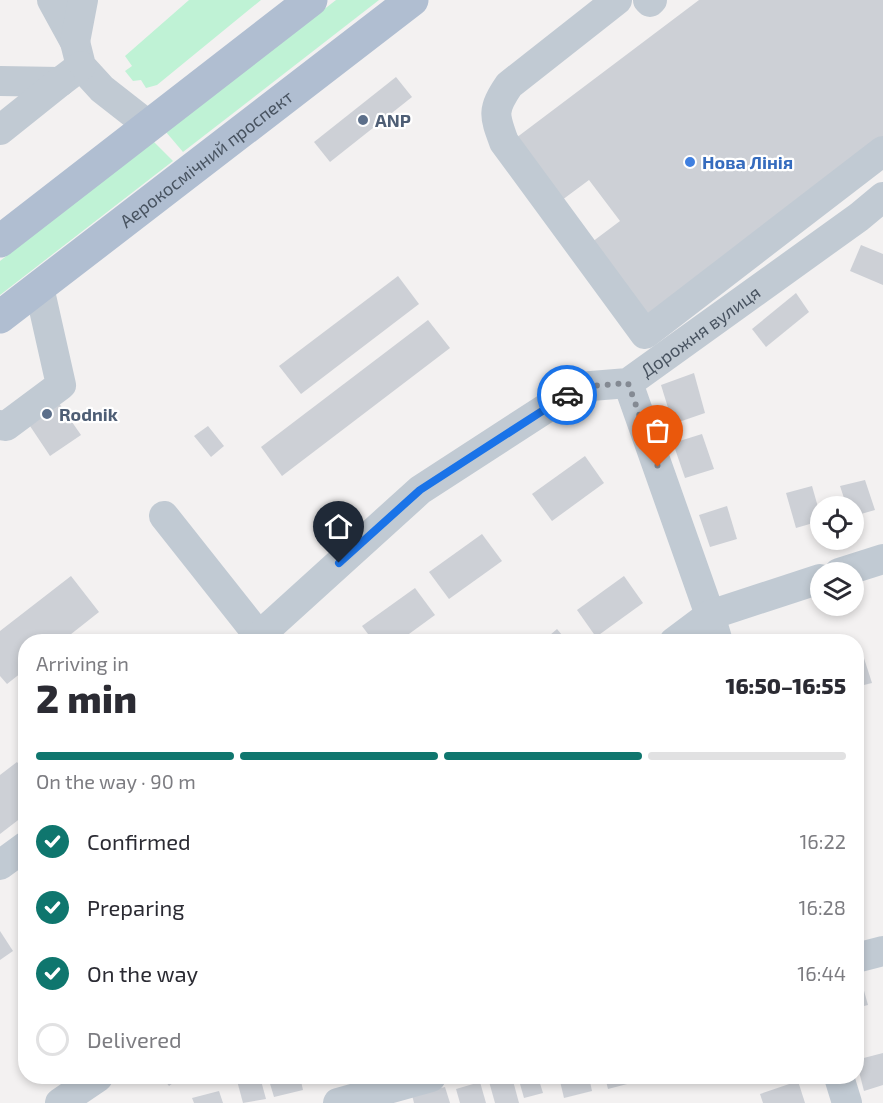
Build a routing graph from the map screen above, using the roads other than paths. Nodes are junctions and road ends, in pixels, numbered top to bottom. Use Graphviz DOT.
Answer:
graph roads {
  1 [pos="52,0"];
  2 [pos="83,0"];
  3 [pos="311,0"];
  4 [pos="412,0"];
  5 [pos="617,0"];
  6 [pos="72,63"];
  7 [pos="0,81"];
  8 [pos="148,125"];
  9 [pos="0,130"];
  10 [pos="883,151"];
  11 [pos="883,197"];
  12 [pos="871,221"];
  13 [pos="0,241"];
  14 [pos="39,287"];
  15 [pos="0,317"];
  16 [pos="628,383"];
  17 [pos="0,425"];
  18 [pos="164,516"];
  19 [pos="883,559"];
  20 [pos="864,565"];
  21 [pos="810,584"];
  22 [pos="714,628"];
  23 [pos="253,634"];
  24 [pos="262,634"];
  25 [pos="697,634"];
  26 [pos="18,852"];
  27 [pos="0,865"];
  28 [pos="883,951"];
  29 [pos="864,956"];
  30 [pos="406,1084"];
  31 [pos="841,1084"];
  32 [pos="94,1088"];
  33 [pos="60,1103"];
  34 [pos="338,1103"];
  35 [pos="847,1103"];
  1 -- 6 [label="street"];
  2 -- 6 [label="street"];
  3 -- 8 [label="main road"];
  4 -- 14 [label="main road, Аерокосмічний проспект"];
  5 -- 10 [label="street"];
  6 -- 7 [label="street"];
  6 -- 8 [label="street"];
  6 -- 9 [label="street"];
  8 -- 13 [label="main road"];
  11 -- 12 [label="street, Дорожня вулиця"];
  12 -- 16 [label="street, Дорожня вулиця"];
  14 -- 15 [label="main road, Аерокосмічний проспект"];
  14 -- 17 [label="street"];
  16 -- 22 [label="street"];
  16 -- 24 [label="street, Дорожня вулиця"];
  18 -- 23 [label="street"];
  19 -- 20 [label="street"];
  21 -- 22 [label="street"];
  22 -- 25 [label="street"];
  26 -- 27 [label="street"];
  28 -- 29 [label="street"];
  30 -- 34 [label="street"];
  31 -- 35 [label="street"];
  32 -- 33 [label="street"];
}
